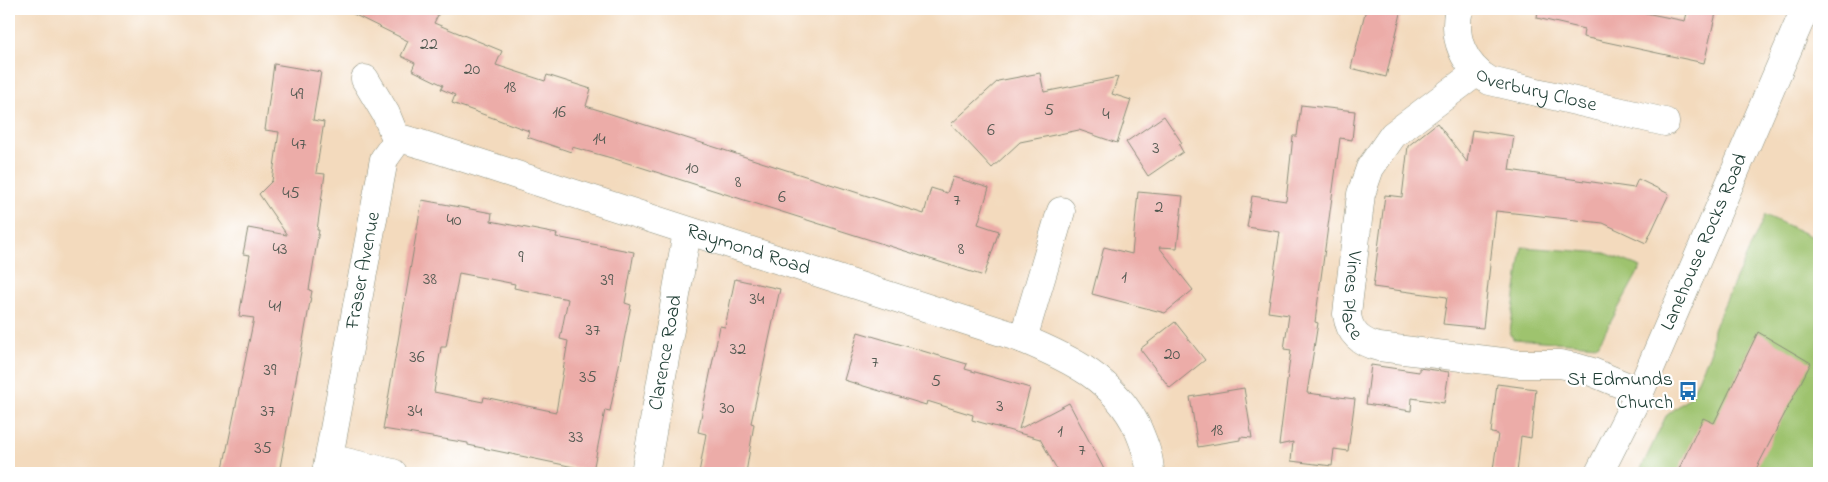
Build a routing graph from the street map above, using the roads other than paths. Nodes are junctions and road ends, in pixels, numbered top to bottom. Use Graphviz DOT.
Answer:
graph roads {
  1 [pos="1459,9"];
  2 [pos="1805,9"];
  3 [pos="1477,72"];
  4 [pos="365,79"];
  5 [pos="1665,122"];
  6 [pos="397,140"];
  7 [pos="1061,211"];
  8 [pos="687,232"];
  9 [pos="1023,339"];
  10 [pos="1640,392"];
  11 [pos="327,466"];
  12 [pos="393,473"];
  13 [pos="645,473"];
  14 [pos="1150,473"];
  15 [pos="1599,473"];
  1 -- 3 [label="street, Overbury Close"];
  2 -- 10 [label="street, Lanehouse Rocks Road"];
  3 -- 5 [label="street, Overbury Close"];
  3 -- 10 [label="street, Vines Place"];
  4 -- 6 [label="street"];
  6 -- 8 [label="street, Raymond Road"];
  6 -- 11 [label="street, Fraser Avenue"];
  7 -- 9 [label="street"];
  8 -- 9 [label="street, Raymond Road"];
  8 -- 13 [label="street, Clarence Road"];
  9 -- 14 [label="street, Raymond Road"];
  10 -- 15 [label="street, Lanehouse Rocks Road"];
  11 -- 12 [label="street"];
}
